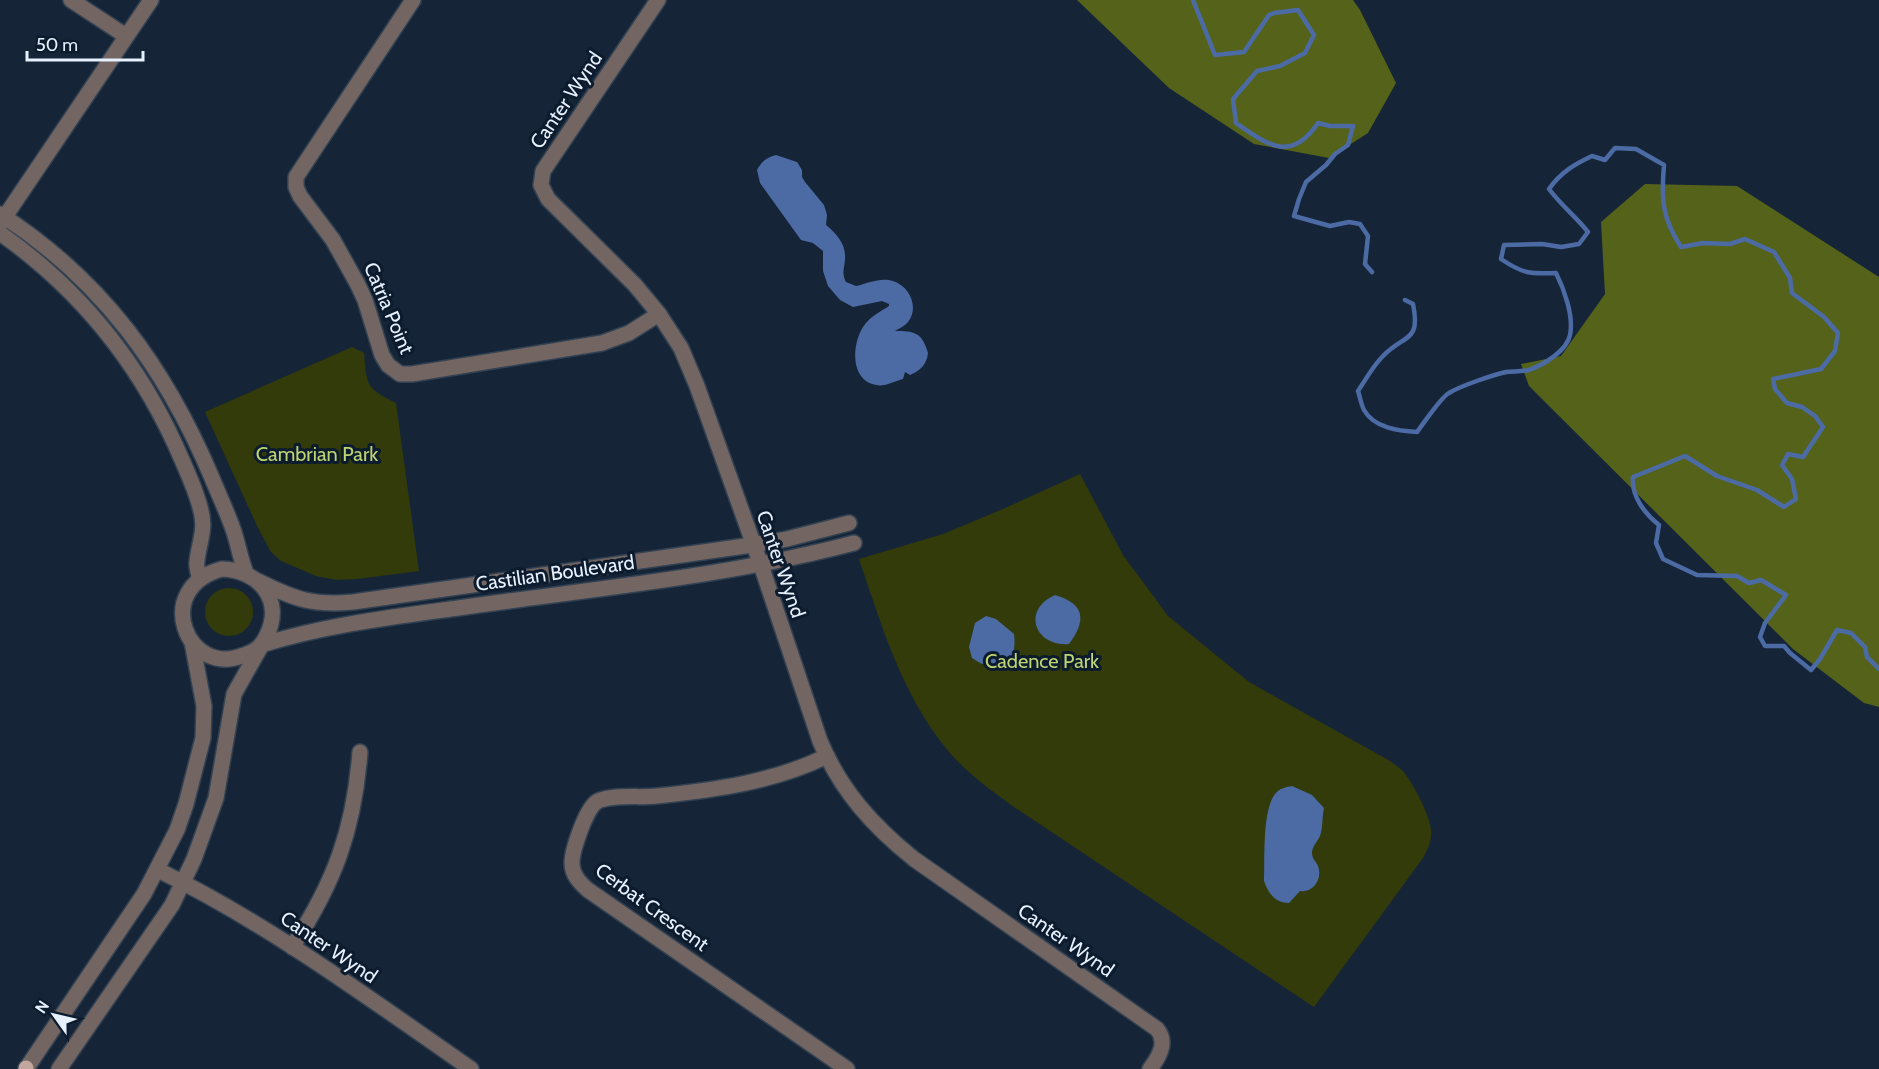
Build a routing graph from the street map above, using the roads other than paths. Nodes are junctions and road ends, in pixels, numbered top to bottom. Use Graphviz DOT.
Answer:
graph roads {
  1 [pos="71,0"];
  2 [pos="151,0"];
  3 [pos="413,0"];
  4 [pos="658,0"];
  5 [pos="126,36"];
  6 [pos="2,219"];
  7 [pos="0,233"];
  8 [pos="659,314"];
  9 [pos="849,523"];
  10 [pos="854,543"];
  11 [pos="752,545"];
  12 [pos="761,565"];
  13 [pos="252,577"];
  14 [pos="200,579"];
  15 [pos="192,642"];
  16 [pos="261,646"];
  17 [pos="360,752"];
  18 [pos="826,756"];
  19 [pos="158,870"];
  20 [pos="183,882"];
  21 [pos="292,947"];
  22 [pos="26,1069"];
  23 [pos="59,1069"];
  24 [pos="471,1069"];
  25 [pos="847,1069"];
  26 [pos="1150,1069"];
  1 -- 5 [label="street"];
  2 -- 5 [label="street"];
  3 -- 8 [label="street, Catria Point"];
  4 -- 8 [label="street, Canter Wynd"];
  5 -- 6 [label="street"];
  6 -- 13 [label="street"];
  7 -- 14 [label="street"];
  8 -- 11 [label="street, Canter Wynd"];
  9 -- 11 [label="street, Castilian Boulevard"];
  10 -- 12 [label="street, Castilian Boulevard"];
  11 -- 12 [label="street, Canter Wynd"];
  11 -- 13 [label="street, Castilian Boulevard"];
  12 -- 16 [label="street, Castilian Boulevard"];
  12 -- 18 [label="street, Canter Wynd"];
  13 -- 14 [label="street"];
  13 -- 16 [label="street"];
  14 -- 15 [label="street"];
  15 -- 16 [label="street"];
  15 -- 19 [label="street"];
  16 -- 20 [label="street"];
  17 -- 21 [label="street"];
  18 -- 25 [label="street, Cerbat Crescent"];
  18 -- 26 [label="street, Canter Wynd"];
  19 -- 20 [label="street, Canter Wynd"];
  19 -- 22 [label="street"];
  20 -- 21 [label="street, Canter Wynd"];
  20 -- 23 [label="street"];
  21 -- 24 [label="street, Canter Wynd"];
}
